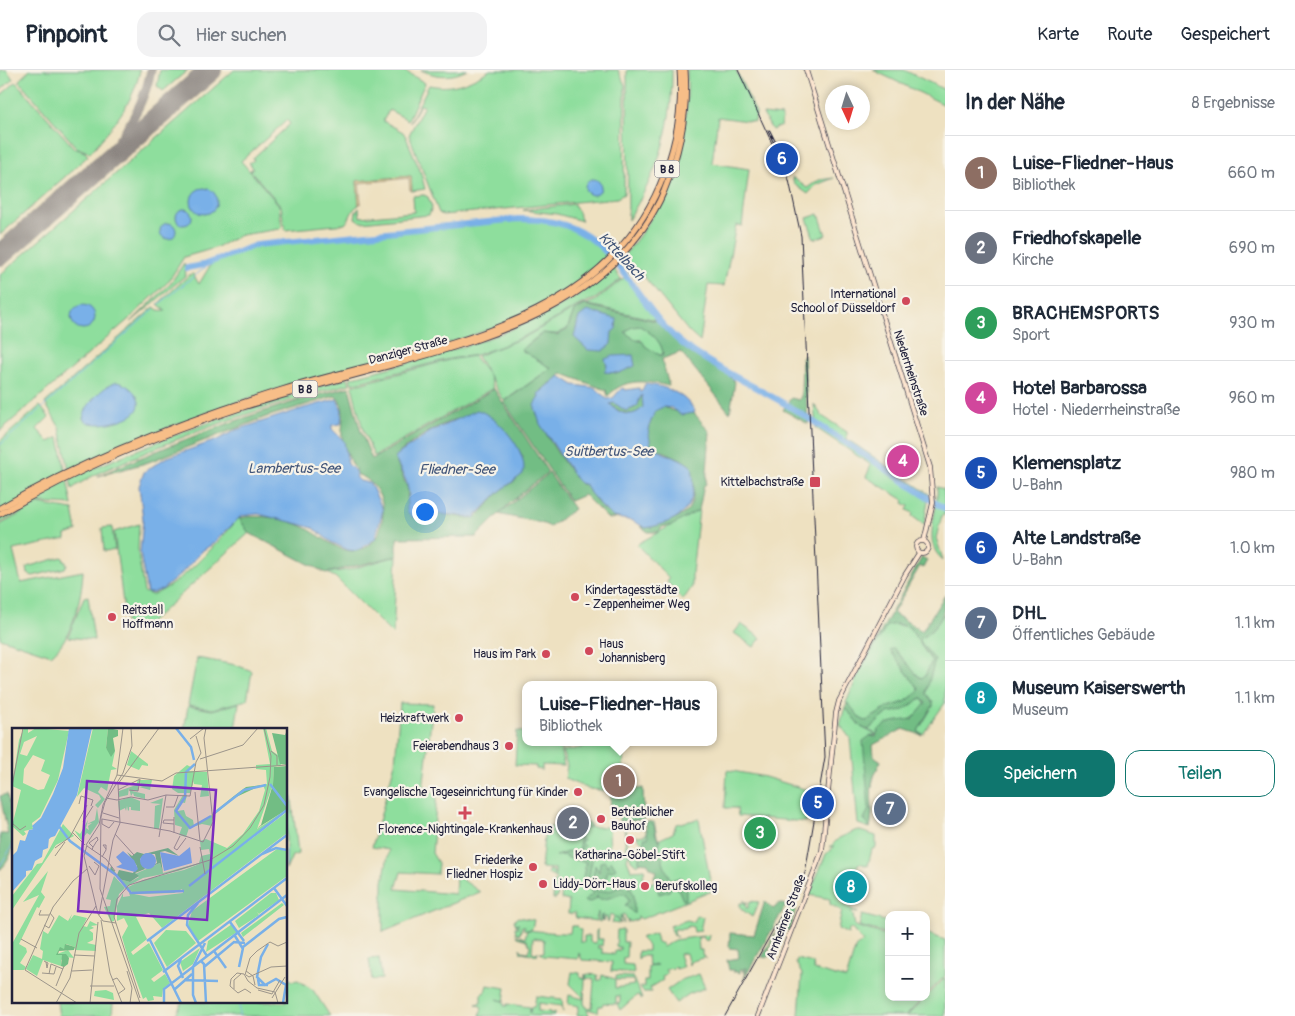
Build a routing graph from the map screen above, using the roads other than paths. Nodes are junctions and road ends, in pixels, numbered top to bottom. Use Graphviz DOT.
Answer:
graph roads {
  1 [pos="680,70"];
  2 [pos="685,70"];
  3 [pos="806,70"];
  4 [pos="616,256"];
  5 [pos="607,265"];
  6 [pos="0,508"];
  7 [pos="0,514"];
  8 [pos="924,541"];
  9 [pos="919,553"];
  10 [pos="825,824"];
  11 [pos="758,1016"];
  1 -- 4 [label="highway, Danziger Straße / B 8"];
  2 -- 4 [label="highway, Danziger Straße / B 8"];
  3 -- 8 [label="main road, Niederrheinstraße"];
  4 -- 5 [label="highway, Danziger Straße / B 8"];
  5 -- 6 [label="highway, Danziger Straße / B 8"];
  5 -- 7 [label="highway, Danziger Straße / B 8"];
  8 -- 9 [label="main road, Niederrheinstraße"];
  8 -- 9 [label="main road, Niederrheinstraße"];
  9 -- 10 [label="main road, Niederrheinstraße"];
  10 -- 11 [label="main road, Arnheimer Straße"];
}
